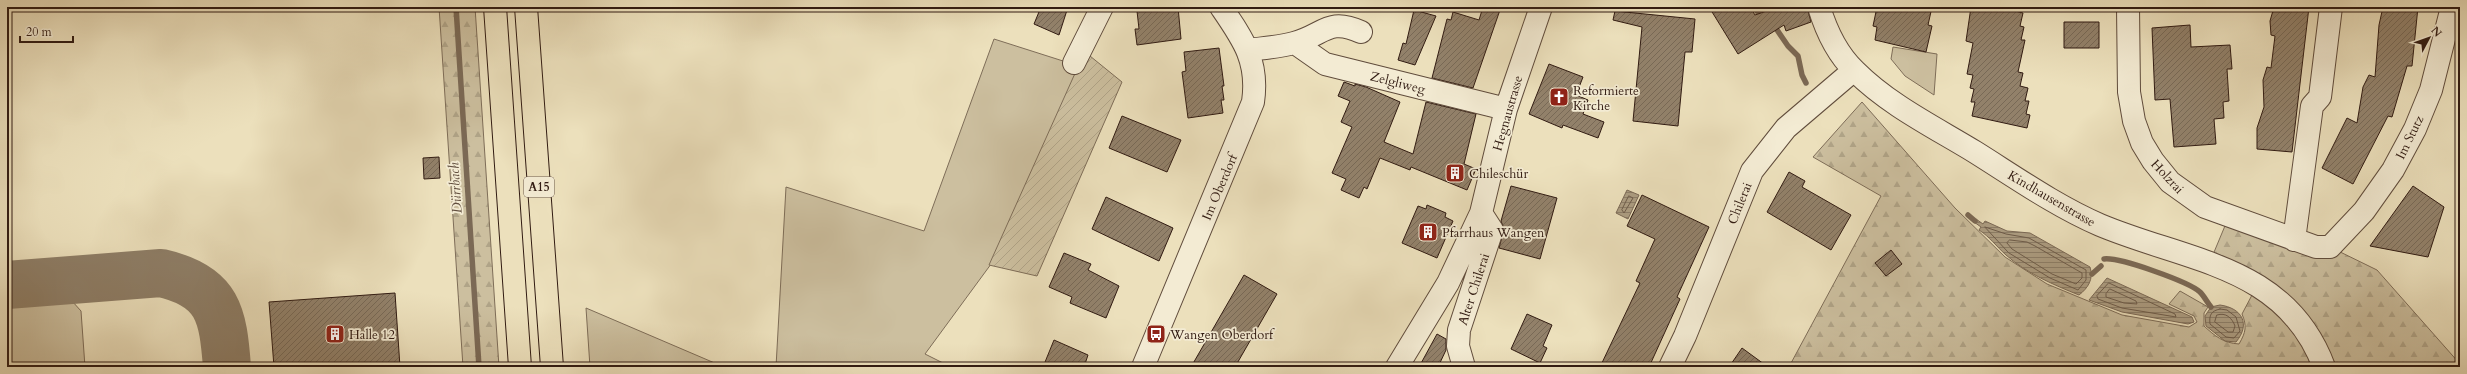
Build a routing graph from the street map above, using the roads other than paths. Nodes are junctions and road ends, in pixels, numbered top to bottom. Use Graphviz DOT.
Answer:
graph roads {
  1 [pos="494,7"];
  2 [pos="526,7"];
  3 [pos="1102,7"];
  4 [pos="1221,7"];
  5 [pos="1541,7"];
  6 [pos="1819,7"];
  7 [pos="2128,7"];
  8 [pos="2330,7"];
  9 [pos="2452,7"];
  10 [pos="1361,32"];
  11 [pos="1295,43"];
  12 [pos="1248,50"];
  13 [pos="1074,63"];
  14 [pos="1854,70"];
  15 [pos="1506,109"];
  16 [pos="1481,213"];
  17 [pos="2294,240"];
  18 [pos="2330,247"];
  19 [pos="520,367"];
  20 [pos="552,367"];
  21 [pos="1142,367"];
  22 [pos="1397,367"];
  23 [pos="1464,367"];
  24 [pos="1670,367"];
  25 [pos="2324,367"];
  1 -- 19 [label="highway, A15"];
  2 -- 20 [label="highway, A15"];
  3 -- 13 [label="street"];
  4 -- 12 [label="street, Im Oberdorf"];
  5 -- 15 [label="street, Hegnaustrasse"];
  6 -- 14 [label="street, Kindhausenstrasse"];
  7 -- 17 [label="street, Holzrai"];
  8 -- 17 [label="street"];
  9 -- 18 [label="street, Im Stutz"];
  10 -- 11 [label="street"];
  11 -- 12 [label="street"];
  11 -- 15 [label="street, Zelgliweg"];
  12 -- 21 [label="street, Im Oberdorf"];
  14 -- 24 [label="street, Chilerai"];
  14 -- 25 [label="street, Kindhausenstrasse"];
  15 -- 16 [label="street, Hegnaustrasse"];
  16 -- 22 [label="street, Hegnaustrasse"];
  16 -- 23 [label="street, Alter Chilerai"];
  17 -- 18 [label="street, Holzrai"];
}
